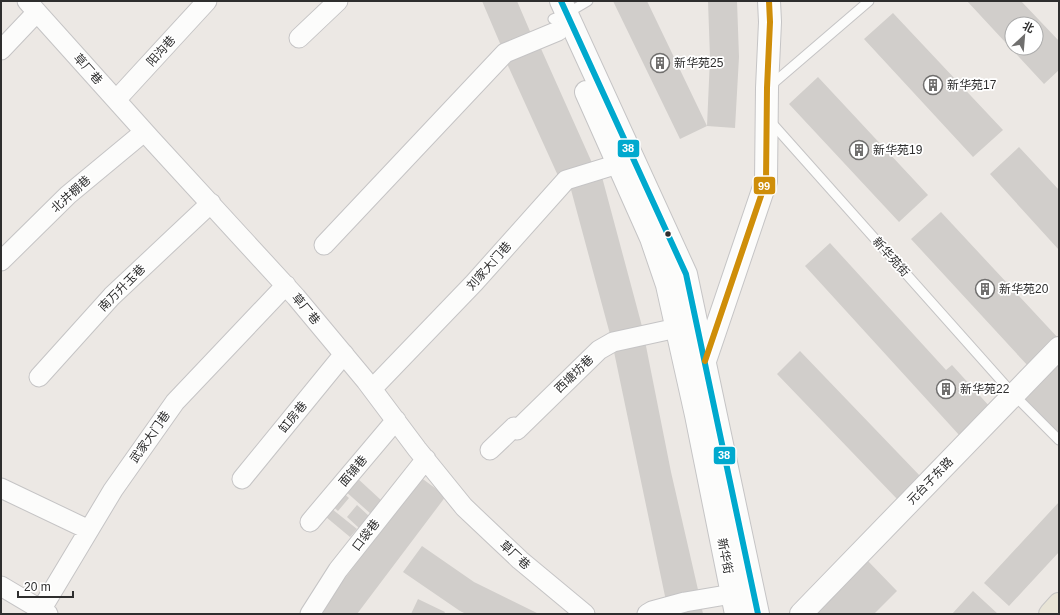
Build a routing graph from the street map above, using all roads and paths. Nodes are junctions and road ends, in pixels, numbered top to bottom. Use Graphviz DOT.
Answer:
graph roads {
  1 [pos="207,1"];
  2 [pos="338,1"];
  3 [pos="588,1"];
  4 [pos="769,1"];
  5 [pos="869,1"];
  6 [pos="32,6"];
  7 [pos="557,13"];
  8 [pos="299,38"];
  9 [pos="1,50"];
  10 [pos="767,88"];
  11 [pos="116,100"];
  12 [pos="768,119"];
  13 [pos="144,132"];
  14 [pos="618,164"];
  15 [pos="211,203"];
  16 [pos="324,245"];
  17 [pos="1,261"];
  18 [pos="286,285"];
  19 [pos="677,328"];
  20 [pos="1059,348"];
  21 [pos="344,354"];
  22 [pos="705,361"];
  23 [pos="39,377"];
  24 [pos="372,389"];
  25 [pos="1014,395"];
  26 [pos="396,420"];
  27 [pos="1059,440"];
  28 [pos="490,450"];
  29 [pos="426,459"];
  30 [pos="242,479"];
  31 [pos="1,488"];
  32 [pos="310,522"];
  33 [pos="89,530"];
  34 [pos="1,586"];
  35 [pos="734,604"];
  36 [pos="1059,604"];
  37 [pos="44,612"];
  38 [pos="310,614"];
  39 [pos="585,614"];
  40 [pos="647,614"];
  41 [pos="758,614"];
  42 [pos="800,614"];
  43 [pos="1050,614"];
  1 -- 11 [label="street, 阳沟巷"];
  2 -- 8 [label="street"];
  3 -- 7 [label="lane"];
  4 -- 10 [label="main road"];
  5 -- 10 [label="lane"];
  6 -- 9 [label="street"];
  6 -- 11 [label="street, 草厂巷"];
  7 -- 14 [label="main road, 新华街"];
  7 -- 16 [label="street"];
  7 -- 22 [label="main road, 新华街"];
  10 -- 12 [label="main road"];
  11 -- 13 [label="street, 草厂巷"];
  12 -- 22 [label="main road"];
  12 -- 25 [label="lane, 新华苑街"];
  13 -- 15 [label="street, 草厂巷"];
  13 -- 17 [label="street, 北井棚巷"];
  14 -- 19 [label="main road, 新华街"];
  14 -- 24 [label="street, 刘家大门巷"];
  15 -- 18 [label="street, 草厂巷"];
  15 -- 23 [label="street, 南万升玉巷"];
  18 -- 21 [label="street, 草厂巷"];
  18 -- 33 [label="street, 武家大门巷"];
  19 -- 28 [label="street, 西塘坊巷"];
  19 -- 35 [label="main road, 新华街"];
  20 -- 25 [label="main road, 元台子东路"];
  21 -- 24 [label="street, 草厂巷"];
  21 -- 30 [label="street, 缸房巷"];
  22 -- 41 [label="main road, 新华街"];
  24 -- 26 [label="street, 草厂巷"];
  25 -- 27 [label="lane, 新华苑街"];
  25 -- 42 [label="main road, 元台子东路"];
  26 -- 29 [label="street, 草厂巷"];
  26 -- 32 [label="street, 面铺巷"];
  29 -- 38 [label="street, 口袋巷"];
  29 -- 39 [label="street, 草厂巷"];
  31 -- 33 [label="street"];
  33 -- 37 [label="street, 武家大门巷"];
  34 -- 37 [label="street"];
  35 -- 40 [label="street"];
  36 -- 43 [label="main road"];
}
